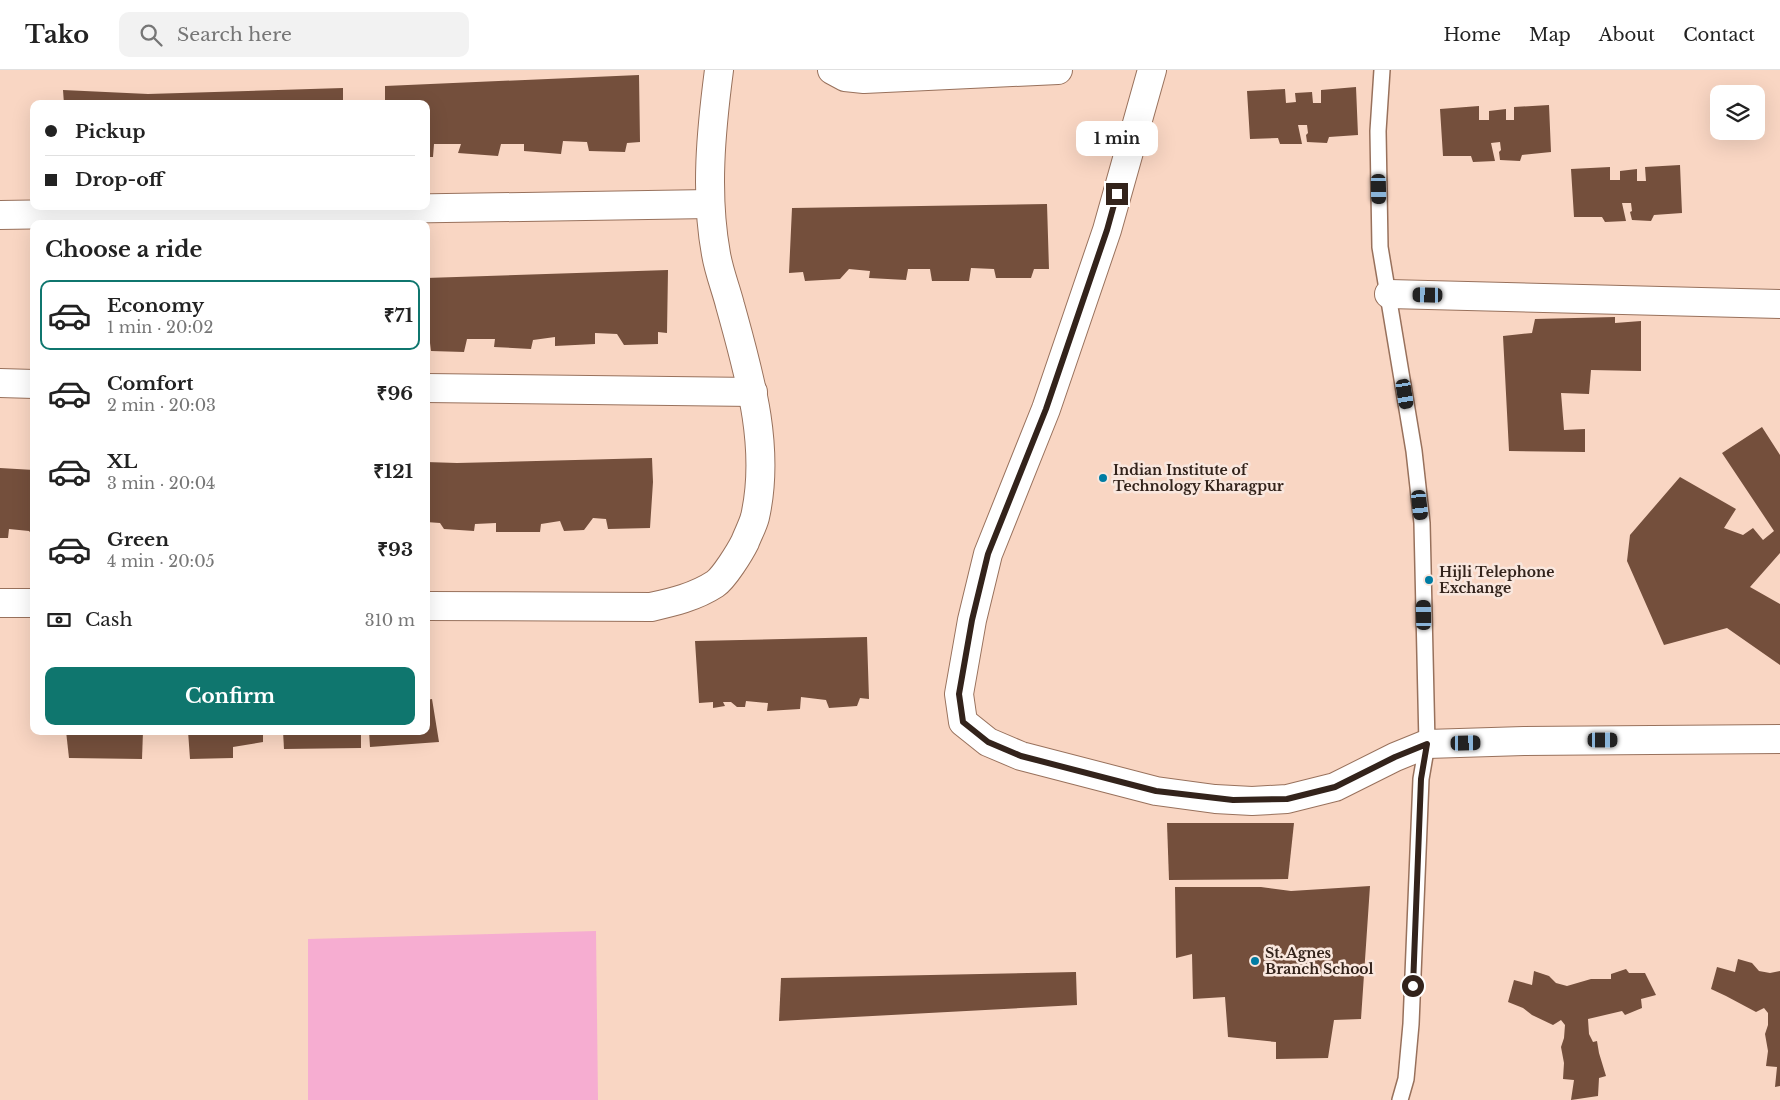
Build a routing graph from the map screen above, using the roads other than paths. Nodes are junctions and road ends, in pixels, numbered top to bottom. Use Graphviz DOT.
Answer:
graph roads {
  1 [pos="719,70"];
  2 [pos="832,70"];
  3 [pos="1058,70"];
  4 [pos="1152,70"];
  5 [pos="1382,70"];
  6 [pos="710,204"];
  7 [pos="430,208"];
  8 [pos="323,210"];
  9 [pos="0,215"];
  10 [pos="1389,294"];
  11 [pos="1780,304"];
  12 [pos="0,383"];
  13 [pos="30,384"];
  14 [pos="430,388"];
  15 [pos="753,392"];
  16 [pos="0,603"];
  17 [pos="30,603"];
  18 [pos="430,606"];
  19 [pos="1780,739"];
  20 [pos="1427,744"];
  21 [pos="1400,1100"];
  1 -- 6 [label="street"];
  2 -- 3 [label="street"];
  4 -- 20 [label="street"];
  5 -- 10 [label="lane"];
  6 -- 7 [label="street"];
  6 -- 15 [label="street"];
  8 -- 9 [label="street"];
  10 -- 11 [label="street"];
  10 -- 20 [label="lane"];
  12 -- 13 [label="street"];
  14 -- 15 [label="street"];
  15 -- 18 [label="street"];
  16 -- 17 [label="street"];
  19 -- 20 [label="street"];
  20 -- 21 [label="lane"];
}
